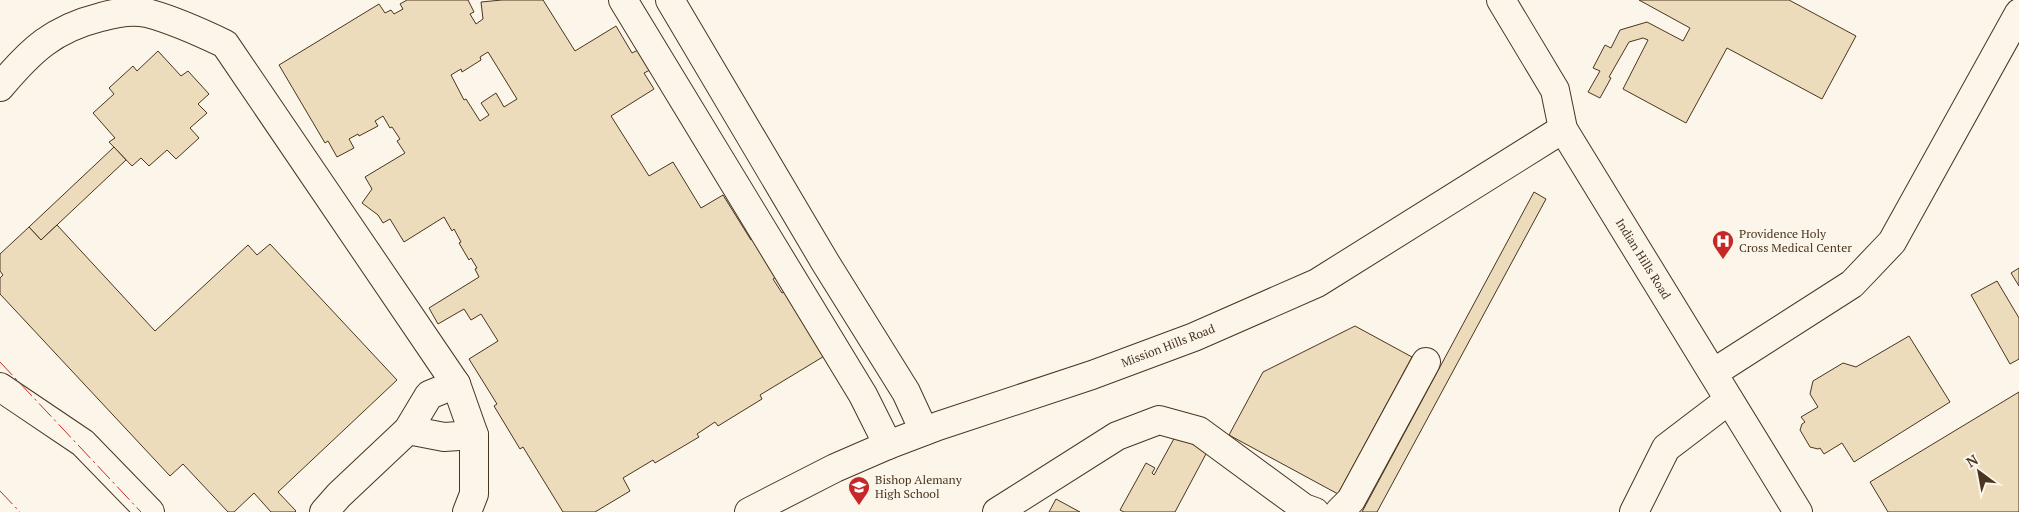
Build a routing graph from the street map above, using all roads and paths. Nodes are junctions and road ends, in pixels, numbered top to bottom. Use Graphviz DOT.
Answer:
graph roads {
  1 [pos="624,0"];
  2 [pos="670,0"];
  3 [pos="1501,0"];
  4 [pos="2019,14"];
  5 [pos="0,87"];
  6 [pos="1563,129"];
  7 [pos="1426,362"];
  8 [pos="1713,373"];
  9 [pos="456,384"];
  10 [pos="0,388"];
  11 [pos="1729,400"];
  12 [pos="408,430"];
  13 [pos="924,431"];
  14 [pos="474,435"];
  15 [pos="888,445"];
  16 [pos="150,512"];
  17 [pos="324,512"];
  18 [pos="467,512"];
  19 [pos="750,512"];
  20 [pos="997,512"];
  21 [pos="1315,512"];
  22 [pos="1339,512"];
  23 [pos="1634,512"];
  24 [pos="1798,512"];
  1 -- 15 [label="street"];
  2 -- 13 [label="street"];
  3 -- 6 [label="street, Indian Hills Road"];
  4 -- 8 [label="street"];
  5 -- 9 [label="street"];
  6 -- 8 [label="street, Indian Hills Road"];
  6 -- 13 [label="street, Mission Hills Road"];
  7 -- 22 [label="street"];
  8 -- 11 [label="street, Indian Hills Road"];
  9 -- 12 [label="street"];
  9 -- 14 [label="street"];
  10 -- 16 [label="street"];
  11 -- 23 [label="street"];
  11 -- 24 [label="street, Indian Hills Road"];
  12 -- 14 [label="street"];
  12 -- 17 [label="street"];
  13 -- 15 [label="street, Mission Hills Road"];
  14 -- 18 [label="street"];
  15 -- 19 [label="street, Mission Hills Road"];
  20 -- 21 [label="street"];
}
